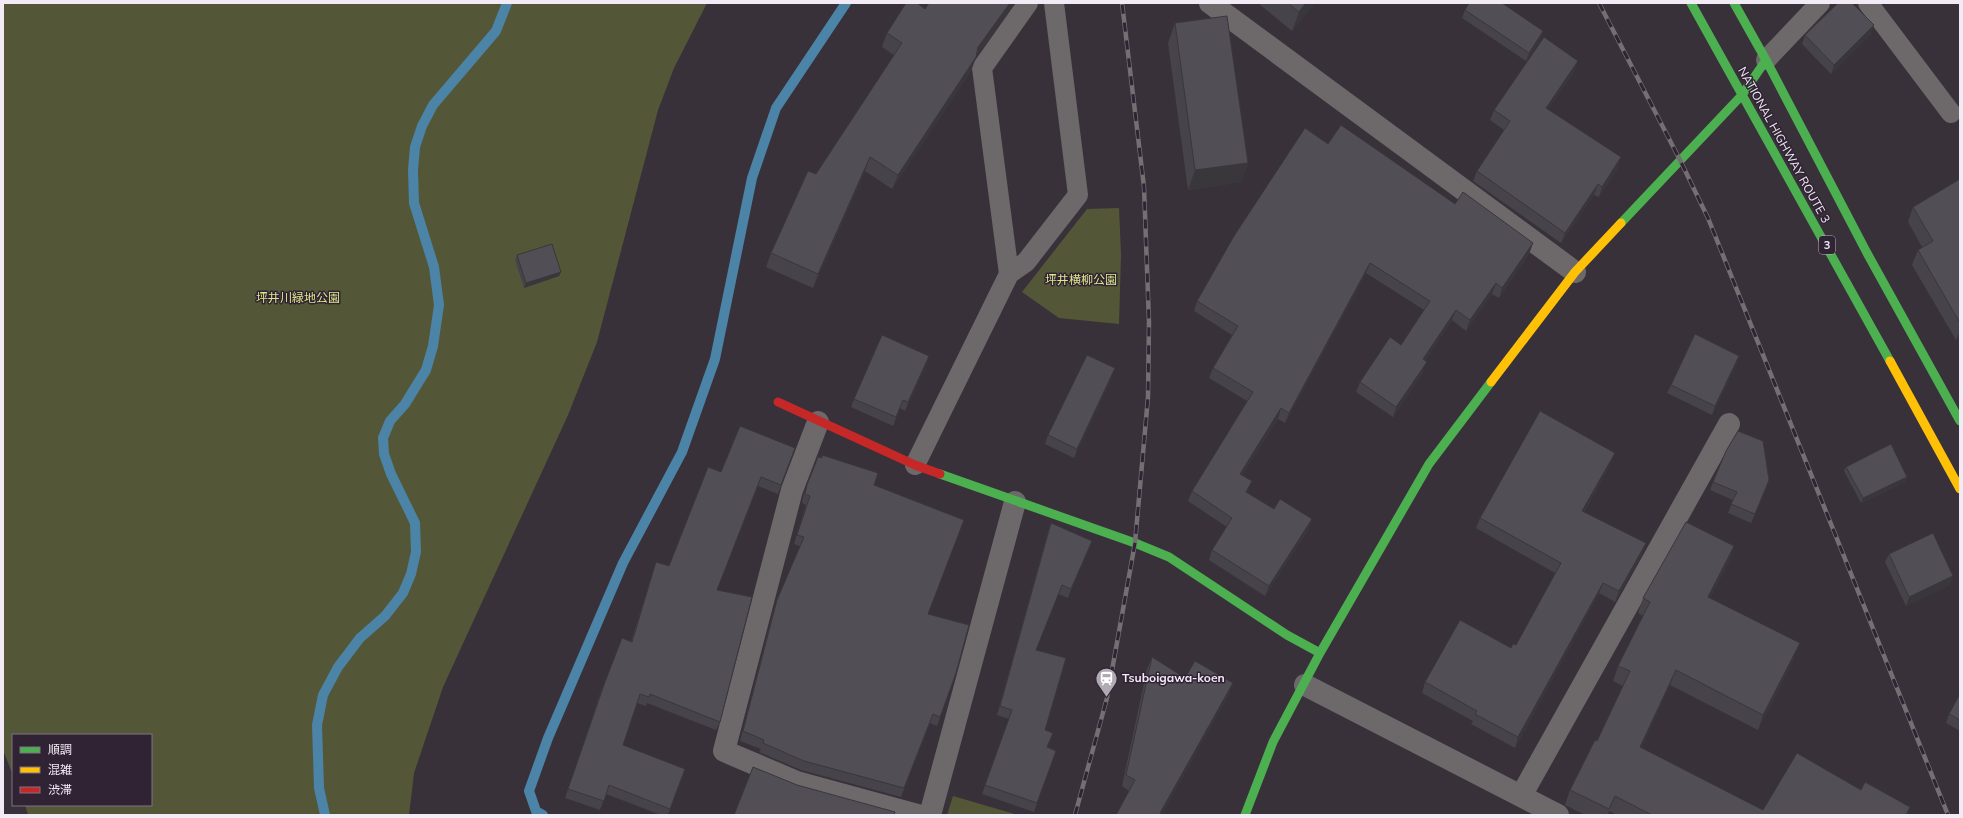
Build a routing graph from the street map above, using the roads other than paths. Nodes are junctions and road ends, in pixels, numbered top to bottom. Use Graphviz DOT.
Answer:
graph roads {
  1 [pos="1028,3"];
  2 [pos="1054,3"];
  3 [pos="1210,3"];
  4 [pos="1691,3"];
  5 [pos="1734,3"];
  6 [pos="1820,3"];
  7 [pos="1868,3"];
  8 [pos="1766,60"];
  9 [pos="1742,95"];
  10 [pos="1950,113"];
  11 [pos="1575,272"];
  12 [pos="1009,274"];
  13 [pos="778,402"];
  14 [pos="1960,420"];
  15 [pos="818,422"];
  16 [pos="1730,424"];
  17 [pos="915,465"];
  18 [pos="1960,489"];
  19 [pos="1015,502"];
  20 [pos="1320,653"];
  21 [pos="1305,685"];
  22 [pos="1520,796"];
  23 [pos="918,815"];
  24 [pos="930,815"];
  25 [pos="1246,815"];
  26 [pos="1558,815"];
  1 -- 12 [label="lane"];
  2 -- 12 [label="lane"];
  3 -- 11 [label="street"];
  4 -- 9 [label="main road, NATIONAL HIGHWAY ROUTE 3 / 3"];
  5 -- 8 [label="main road, NATIONAL HIGHWAY ROUTE 3"];
  6 -- 8 [label="lane"];
  7 -- 10 [label="lane"];
  8 -- 9 [label="main road"];
  8 -- 14 [label="main road, NATIONAL HIGHWAY ROUTE 3"];
  9 -- 11 [label="main road"];
  9 -- 18 [label="main road, NATIONAL HIGHWAY ROUTE 3 / 3"];
  11 -- 20 [label="main road"];
  12 -- 17 [label="lane"];
  13 -- 15 [label="main road"];
  15 -- 17 [label="main road"];
  15 -- 23 [label="street"];
  16 -- 22 [label="street"];
  17 -- 19 [label="main road"];
  19 -- 20 [label="main road"];
  19 -- 24 [label="street"];
  20 -- 21 [label="main road"];
  21 -- 22 [label="street"];
  21 -- 25 [label="main road"];
  22 -- 26 [label="street"];
}
